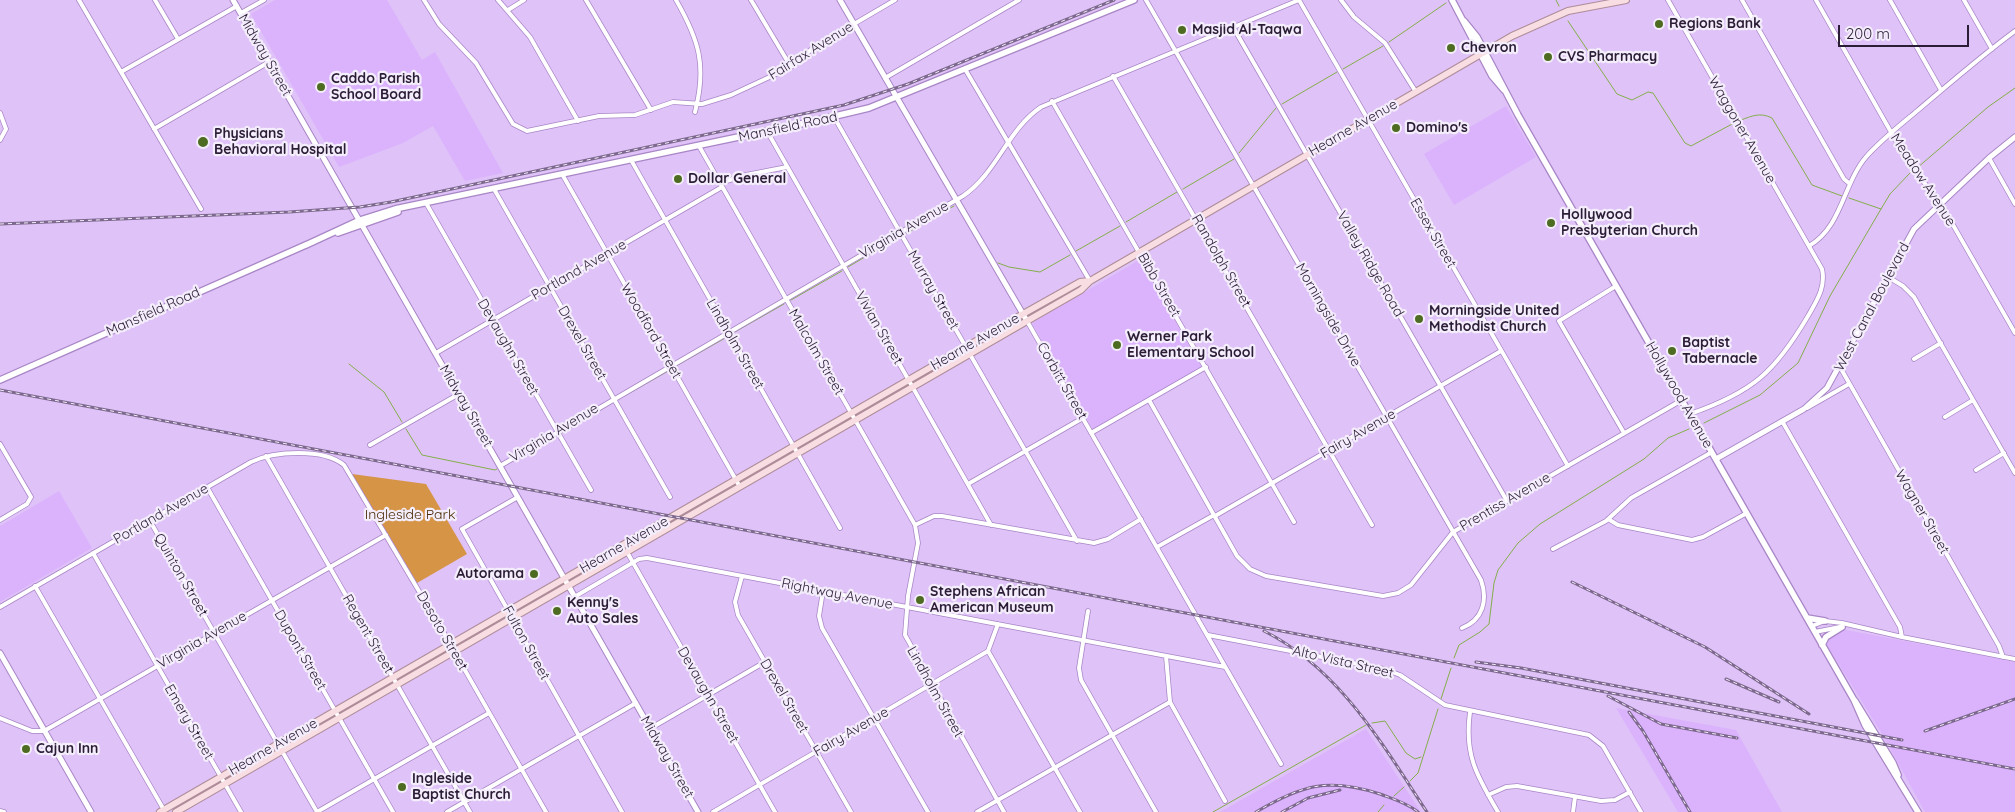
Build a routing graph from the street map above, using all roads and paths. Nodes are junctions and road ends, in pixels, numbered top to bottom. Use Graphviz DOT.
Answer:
graph roads {
  1 [pos="80,0"];
  2 [pos="155,0"];
  3 [pos="233,0"];
  4 [pos="264,0"];
  5 [pos="424,0"];
  6 [pos="498,0"];
  7 [pos="524,0"];
  8 [pos="586,0"];
  9 [pos="676,0"];
  10 [pos="751,0"];
  11 [pos="840,0"];
  12 [pos="895,0"];
  13 [pos="1019,0"];
  14 [pos="1134,0"];
  15 [pos="1146,0"];
  16 [pos="1299,0"];
  17 [pos="1341,0"];
  18 [pos="1452,0"];
  19 [pos="1626,0"];
  20 [pos="1668,0"];
  21 [pos="1742,0"];
  22 [pos="1816,0"];
  23 [pos="1890,0"];
  24 [pos="1964,0"];
  25 [pos="237,6"];
  26 [pos="508,10"];
  27 [pos="241,13"];
  28 [pos="854,24"];
  29 [pos="1233,27"];
  30 [pos="2015,31"];
  31 [pos="178,39"];
  32 [pos="1992,50"];
  33 [pos="1175,51"];
  34 [pos="1483,54"];
  35 [pos="269,62"];
  36 [pos="791,67"];
  37 [pos="965,69"];
  38 [pos="121,72"];
  39 [pos="1113,76"];
  40 [pos="885,78"];
  41 [pos="1941,90"];
  42 [pos="1416,92"];
  43 [pos="897,97"];
  44 [pos="1052,101"];
  45 [pos="697,104"];
  46 [pos="651,110"];
  47 [pos="695,112"];
  48 [pos="0,113"];
  49 [pos="834,117"];
  50 [pos="1368,120"];
  51 [pos="578,121"];
  52 [pos="154,129"];
  53 [pos="767,131"];
  54 [pos="1892,132"];
  55 [pos="2015,138"];
  56 [pos="0,140"];
  57 [pos="1008,141"];
  58 [pos="698,146"];
  59 [pos="1308,155"];
  60 [pos="1989,158"];
  61 [pos="631,160"];
  62 [pos="787,167"];
  63 [pos="562,174"];
  64 [pos="1850,184"];
  65 [pos="721,185"];
  66 [pos="1253,186"];
  67 [pos="494,189"];
  68 [pos="957,200"];
  69 [pos="426,203"];
  70 [pos="1941,204"];
  71 [pos="2015,204"];
  72 [pos="201,209"];
  73 [pos="1197,219"];
  74 [pos="664,220"];
  75 [pos="361,222"];
  76 [pos="900,232"];
  77 [pos="1809,246"];
  78 [pos="1140,252"];
  79 [pos="607,253"];
  80 [pos="843,265"];
  81 [pos="1888,277"];
  82 [pos="1090,281"];
  83 [pos="1616,286"];
  84 [pos="550,287"];
  85 [pos="786,298"];
  86 [pos="1023,314"];
  87 [pos="493,320"];
  88 [pos="1027,321"];
  89 [pos="728,332"];
  90 [pos="2015,333"];
  91 [pos="1941,343"];
  92 [pos="966,347"];
  93 [pos="1502,351"];
  94 [pos="436,353"];
  95 [pos="970,354"];
  96 [pos="1914,359"];
  97 [pos="671,365"];
  98 [pos="1206,367"];
  99 [pos="1840,367"];
  100 [pos="0,380"];
  101 [pos="909,380"];
  102 [pos="1849,384"];
  103 [pos="1441,386"];
  104 [pos="913,387"];
  105 [pos="459,394"];
  106 [pos="614,398"];
  107 [pos="1149,400"];
  108 [pos="1682,400"];
  109 [pos="1973,400"];
  110 [pos="1804,409"];
  111 [pos="852,413"];
  112 [pos="1690,414"];
  113 [pos="1387,417"];
  114 [pos="1945,417"];
  115 [pos="1083,418"];
  116 [pos="855,420"];
  117 [pos="1782,422"];
  118 [pos="557,432"];
  119 [pos="1092,433"];
  120 [pos="1624,433"];
  121 [pos="0,444"];
  122 [pos="370,445"];
  123 [pos="794,446"];
  124 [pos="1,449"];
  125 [pos="1330,450"];
  126 [pos="1026,451"];
  127 [pos="1712,452"];
  128 [pos="798,453"];
  129 [pos="2004,453"];
  130 [pos="266,456"];
  131 [pos="330,458"];
  132 [pos="1716,459"];
  133 [pos="500,466"];
  134 [pos="1568,466"];
  135 [pos="1976,470"];
  136 [pos="2015,473"];
  137 [pos="736,480"];
  138 [pos="1273,483"];
  139 [pos="968,484"];
  140 [pos="207,487"];
  141 [pos="740,487"];
  142 [pos="591,490"];
  143 [pos="518,497"];
  144 [pos="670,497"];
  145 [pos="1507,501"];
  146 [pos="1746,513"];
  147 [pos="1214,515"];
  148 [pos="1608,519"];
  149 [pos="0,520"];
  150 [pos="150,520"];
  151 [pos="1141,520"];
  152 [pos="1294,522"];
  153 [pos="991,524"];
  154 [pos="915,525"];
  155 [pos="1372,525"];
  156 [pos="840,528"];
  157 [pos="1453,532"];
  158 [pos="386,534"];
  159 [pos="1077,541"];
  160 [pos="1156,546"];
  161 [pos="1553,549"];
  162 [pos="627,552"];
  163 [pos="93,553"];
  164 [pos="915,562"];
  165 [pos="632,563"];
  166 [pos="330,568"];
  167 [pos="742,576"];
  168 [pos="566,578"];
  169 [pos="570,585"];
  170 [pos="35,586"];
  171 [pos="823,591"];
  172 [pos="576,596"];
  173 [pos="272,601"];
  174 [pos="0,607"];
  175 [pos="906,607"];
  176 [pos="509,611"];
  177 [pos="1088,611"];
  178 [pos="1807,618"];
  179 [pos="511,619"];
  180 [pos="1826,621"];
  181 [pos="998,624"];
  182 [pos="1842,626"];
  183 [pos="1850,626"];
  184 [pos="1462,628"];
  185 [pos="1813,629"];
  186 [pos="215,633"];
  187 [pos="1208,635"];
  188 [pos="1902,638"];
  189 [pos="1083,640"];
  190 [pos="451,644"];
  191 [pos="1822,645"];
  192 [pos="455,651"];
  193 [pos="988,651"];
  194 [pos="0,653"];
  195 [pos="1166,656"];
  196 [pos="2002,657"];
  197 [pos="2015,659"];
  198 [pos="765,662"];
  199 [pos="157,666"];
  200 [pos="1225,667"];
  201 [pos="393,678"];
  202 [pos="932,684"];
  203 [pos="397,685"];
  204 [pos="708,695"];
  205 [pos="100,699"];
  206 [pos="1170,702"];
  207 [pos="636,703"];
  208 [pos="335,711"];
  209 [pos="1470,712"];
  210 [pos="489,713"];
  211 [pos="0,718"];
  212 [pos="339,718"];
  213 [pos="874,718"];
  214 [pos="650,728"];
  215 [pos="44,731"];
  216 [pos="1112,735"];
  217 [pos="579,736"];
  218 [pos="278,744"];
  219 [pos="432,746"];
  220 [pos="282,751"];
  221 [pos="816,752"];
  222 [pos="1281,764"];
  223 [pos="1054,768"];
  224 [pos="522,770"];
  225 [pos="221,777"];
  226 [pos="374,779"];
  227 [pos="225,784"];
  228 [pos="759,785"];
  229 [pos="1630,792"];
  230 [pos="1488,795"];
  231 [pos="1575,797"];
  232 [pos="997,800"];
  233 [pos="1225,801"];
  234 [pos="464,802"];
  235 [pos="0,810"];
  236 [pos="163,811"];
  237 [pos="4,812"];
  238 [pos="91,812"];
  239 [pos="176,812"];
  240 [pos="241,812"];
  241 [pos="317,812"];
  242 [pos="393,812"];
  243 [pos="447,812"];
  244 [pos="470,812"];
  245 [pos="546,812"];
  246 [pos="622,812"];
  247 [pos="698,812"];
  248 [pos="713,812"];
  249 [pos="775,812"];
  250 [pos="851,812"];
  251 [pos="928,812"];
  252 [pos="977,812"];
  253 [pos="1004,812"];
  254 [pos="1080,812"];
  255 [pos="1156,812"];
  256 [pos="1498,812"];
  257 [pos="1573,812"];
  258 [pos="1641,812"];
  259 [pos="1918,812"];
  1 -- 38 [label="street"];
  2 -- 31 [label="street"];
  3 -- 25 [label="street, Midway Street"];
  4 -- 27 [label="street"];
  5 -- 51 [label="street, Fairfax Avenue"];
  6 -- 26 [label="street"];
  7 -- 26 [label="street"];
  8 -- 46 [label="street"];
  9 -- 45 [label="street"];
  10 -- 36 [label="street"];
  11 -- 28 [label="street, Corbitt Street"];
  12 -- 28 [label="street, Fairfax Avenue"];
  13 -- 40 [label="street"];
  14 -- 37 [label="main road, Mansfield Road"];
  15 -- 33 [label="street, Morningside Drive"];
  16 -- 29 [label="street, Virginia Avenue"];
  16 -- 50 [label="street, Essex Street"];
  17 -- 42 [label="street"];
  18 -- 34 [label="main road, Hollywood Avenue"];
  19 -- 34 [label="main road, Hearne Avenue"];
  20 -- 77 [label="street, Waggoner Avenue"];
  21 -- 64 [label="street"];
  22 -- 54 [label="street, Meadow Avenue"];
  23 -- 41 [label="street"];
  24 -- 32 [label="street"];
  25 -- 27 [label="street, Midway Street"];
  25 -- 31 [label="street"];
  26 -- 51 [label="street"];
  27 -- 35 [label="street, Midway Street"];
  28 -- 36 [label="street, Fairfax Avenue"];
  28 -- 40 [label="street, Corbitt Street"];
  29 -- 33 [label="street, Virginia Avenue"];
  29 -- 59 [label="street, Valley Ridge Road"];
  30 -- 32 [label="street"];
  31 -- 38 [label="street"];
  32 -- 41 [label="street"];
  33 -- 39 [label="street, Virginia Avenue"];
  33 -- 66 [label="street, Morningside Drive"];
  34 -- 42 [label="main road, Hearne Avenue"];
  34 -- 83 [label="main road, Hollywood Avenue"];
  35 -- 52 [label="street"];
  35 -- 75 [label="street, Midway Street"];
  36 -- 45 [label="street, Fairfax Avenue"];
  37 -- 43 [label="main road, Mansfield Road"];
  37 -- 57 [label="street"];
  38 -- 52 [label="street"];
  39 -- 44 [label="street, Virginia Avenue"];
  39 -- 73 [label="street, Randolph Street"];
  40 -- 43 [label="street, Corbitt Street"];
  41 -- 54 [label="street"];
  42 -- 50 [label="main road, Hearne Avenue"];
  43 -- 49 [label="main road, Mansfield Road"];
  43 -- 68 [label="street, Corbitt Street"];
  44 -- 57 [label="street, Virginia Avenue"];
  44 -- 78 [label="street, Bibb Street"];
  45 -- 46 [label="street, Fairfax Avenue"];
  45 -- 47 [label="street"];
  46 -- 51 [label="street, Fairfax Avenue"];
  48 -- 56 [label="street"];
  49 -- 53 [label="main road, Mansfield Road"];
  49 -- 76 [label="street, Murray Street"];
  50 -- 59 [label="main road, Hearne Avenue"];
  50 -- 93 [label="street, Essex Street"];
  52 -- 72 [label="street"];
  53 -- 58 [label="main road, Mansfield Road"];
  53 -- 62 [label="street, Vivian Street"];
  54 -- 64 [label="street"];
  54 -- 70 [label="street, Meadow Avenue"];
  55 -- 60 [label="street, West Canal Boulevard"];
  57 -- 68 [label="street, Virginia Avenue"];
  57 -- 82 [label="street"];
  58 -- 61 [label="main road, Mansfield Road"];
  58 -- 65 [label="street, Malcolm Street"];
  59 -- 66 [label="main road, Hearne Avenue"];
  59 -- 103 [label="street, Valley Ridge Road"];
  60 -- 70 [label="street, West Canal Boulevard"];
  60 -- 71 [label="street"];
  61 -- 63 [label="main road, Mansfield Road"];
  61 -- 74 [label="street, Lindholm Street"];
  62 -- 65 [label="street, Portland Avenue"];
  62 -- 80 [label="street, Vivian Street"];
  63 -- 67 [label="main road, Mansfield Road"];
  63 -- 79 [label="street, Woodford Street"];
  64 -- 77 [label="street"];
  65 -- 74 [label="street, Portland Avenue"];
  65 -- 85 [label="street, Malcolm Street"];
  66 -- 73 [label="main road, Hearne Avenue"];
  66 -- 113 [label="street, Morningside Drive"];
  67 -- 69 [label="main road, Mansfield Road"];
  67 -- 84 [label="street, Drexel Street"];
  68 -- 76 [label="street, Virginia Avenue"];
  68 -- 86 [label="street, Corbitt Street"];
  69 -- 75 [label="main road, Mansfield Road"];
  69 -- 87 [label="street, Devaughn Street"];
  70 -- 81 [label="street, West Canal Boulevard"];
  70 -- 90 [label="street, Meadow Avenue"];
  73 -- 78 [label="main road, Hearne Avenue"];
  73 -- 125 [label="street, Randolph Street"];
  74 -- 79 [label="street, Portland Avenue"];
  74 -- 89 [label="street, Lindholm Street"];
  75 -- 94 [label="street, Midway Street"];
  75 -- 100 [label="main road, Mansfield Road"];
  76 -- 80 [label="street, Virginia Avenue"];
  76 -- 92 [label="street, Murray Street"];
  77 -- 112 [label="street, Waggoner Avenue"];
  78 -- 82 [label="main road, Hearne Avenue"];
  78 -- 98 [label="street, Bibb Street"];
  79 -- 84 [label="street, Portland Avenue"];
  79 -- 97 [label="street, Woodford Street"];
  80 -- 85 [label="street, Virginia Avenue"];
  80 -- 101 [label="street, Vivian Street"];
  81 -- 91 [label="street"];
  81 -- 99 [label="street, West Canal Boulevard"];
  82 -- 86 [label="main road, Hearne Avenue"];
  82 -- 88 [label="main road, Hearne Avenue"];
  83 -- 108 [label="main road, Hollywood Avenue"];
  83 -- 120 [label="street"];
  84 -- 87 [label="street, Portland Avenue"];
  84 -- 106 [label="street, Drexel Street"];
  85 -- 89 [label="street, Virginia Avenue"];
  85 -- 111 [label="street, Malcolm Street"];
  86 -- 88 [label="street, Corbitt Street"];
  86 -- 92 [label="main road, Hearne Avenue"];
  87 -- 94 [label="street, Portland Avenue"];
  87 -- 118 [label="street, Devaughn Street"];
  88 -- 95 [label="main road, Hearne Avenue"];
  88 -- 115 [label="street, Corbitt Street"];
  89 -- 97 [label="street, Virginia Avenue"];
  89 -- 123 [label="street, Lindholm Street"];
  91 -- 96 [label="street"];
  91 -- 109 [label="street"];
  92 -- 95 [label="street, Murray Street"];
  92 -- 101 [label="main road, Hearne Avenue"];
  93 -- 103 [label="street, Fairy Avenue"];
  93 -- 134 [label="street, Essex Street"];
  94 -- 105 [label="street, Midway Street"];
  95 -- 104 [label="main road, Hearne Avenue"];
  95 -- 126 [label="street, Murray Street"];
  97 -- 106 [label="street, Virginia Avenue"];
  97 -- 137 [label="street, Woodford Street"];
  98 -- 107 [label="street"];
  98 -- 138 [label="street, Bibb Street"];
  99 -- 102 [label="street, Wagner Street"];
  99 -- 110 [label="street, West Canal Boulevard"];
  101 -- 104 [label="street, Vivian Street"];
  101 -- 111 [label="main road, Hearne Avenue"];
  102 -- 110 [label="street"];
  102 -- 196 [label="street, Wagner Street"];
  103 -- 113 [label="street, Fairy Avenue"];
  103 -- 145 [label="street, Valley Ridge Road"];
  104 -- 116 [label="main road, Hearne Avenue"];
  104 -- 139 [label="street, Vivian Street"];
  105 -- 122 [label="street"];
  105 -- 133 [label="street, Midway Street"];
  106 -- 118 [label="street, Virginia Avenue"];
  106 -- 144 [label="street, Drexel Street"];
  107 -- 119 [label="street"];
  107 -- 147 [label="street"];
  108 -- 112 [label="main road, Hollywood Avenue"];
  108 -- 120 [label="street, Prentiss Avenue"];
  109 -- 114 [label="street"];
  109 -- 129 [label="street"];
  110 -- 117 [label="street, West Canal Boulevard"];
  111 -- 116 [label="street, Malcolm Street"];
  111 -- 123 [label="main road, Hearne Avenue"];
  112 -- 127 [label="main road, Hollywood Avenue"];
  113 -- 125 [label="street, Fairy Avenue"];
  113 -- 157 [label="street, Morningside Drive"];
  115 -- 119 [label="street, Corbitt Street"];
  115 -- 126 [label="street"];
  116 -- 128 [label="main road, Hearne Avenue"];
  116 -- 154 [label="street, Malcolm Street"];
  117 -- 132 [label="street, West Canal Boulevard"];
  117 -- 188 [label="street"];
  118 -- 133 [label="street, Virginia Avenue"];
  118 -- 142 [label="street, Devaughn Street"];
  119 -- 151 [label="street, Corbitt Street"];
  120 -- 134 [label="street, Prentiss Avenue"];
  121 -- 124 [label="street"];
  123 -- 128 [label="street, Lindholm Street"];
  123 -- 137 [label="main road, Hearne Avenue"];
  124 -- 149 [label="street"];
  125 -- 138 [label="street, Fairy Avenue"];
  125 -- 155 [label="street, Randolph Street"];
  126 -- 139 [label="street"];
  126 -- 159 [label="street, Murray Street"];
  127 -- 132 [label="main road, Hollywood Avenue"];
  127 -- 148 [label="street"];
  128 -- 141 [label="main road, Hearne Avenue"];
  128 -- 156 [label="street, Lindholm Street"];
  129 -- 135 [label="street"];
  129 -- 136 [label="street"];
  130 -- 131 [label="street, Portland Avenue"];
  130 -- 140 [label="street, Portland Avenue"];
  130 -- 166 [label="street, Regent Street"];
  131 -- 158 [label="street, Desoto Street"];
  132 -- 146 [label="main road, Hollywood Avenue"];
  133 -- 143 [label="street, Midway Street"];
  134 -- 145 [label="street, Prentiss Avenue"];
  137 -- 141 [label="street, Woodford Street"];
  137 -- 168 [label="main road, Hearne Avenue"];
  138 -- 147 [label="street, Fairy Avenue"];
  138 -- 152 [label="street, Bibb Street"];
  139 -- 153 [label="street, Vivian Street"];
  140 -- 150 [label="street, Portland Avenue"];
  140 -- 173 [label="street, Dupont Street"];
  141 -- 162 [label="main road, Hearne Avenue"];
  143 -- 168 [label="street, Midway Street"];
  143 -- 176 [label="street, Fulton Street"];
  145 -- 157 [label="street, Prentiss Avenue"];
  146 -- 148 [label="street"];
  146 -- 178 [label="main road, Hollywood Avenue"];
  147 -- 157 [label="street, Prentiss Avenue"];
  147 -- 160 [label="street, Fairy Avenue"];
  148 -- 161 [label="street"];
  150 -- 163 [label="street, Portland Avenue"];
  150 -- 186 [label="street, Quinton Street"];
  151 -- 159 [label="street"];
  151 -- 160 [label="street, Corbitt Street"];
  153 -- 154 [label="street"];
  153 -- 159 [label="street"];
  154 -- 164 [label="street, Malcolm Street"];
  157 -- 184 [label="street, Morningside Drive"];
  158 -- 166 [label="street, Virginia Avenue"];
  158 -- 190 [label="street, Desoto Street"];
  160 -- 187 [label="street, Corbitt Street"];
  162 -- 165 [label="street, Devaughn Street"];
  162 -- 169 [label="main road, Hearne Avenue"];
  163 -- 170 [label="street, Portland Avenue"];
  163 -- 199 [label="street, Emery Street"];
  164 -- 175 [label="street, Lindholm Street"];
  165 -- 167 [label="street, Rightway Avenue"];
  165 -- 172 [label="street, Rightway Avenue"];
  165 -- 204 [label="street, Devaughn Street"];
  166 -- 173 [label="street, Virginia Avenue"];
  166 -- 201 [label="street, Regent Street"];
  167 -- 171 [label="street, Rightway Avenue"];
  167 -- 198 [label="street, Drexel Street"];
  168 -- 169 [label="street, Midway Street"];
  168 -- 176 [label="main road, Hearne Avenue"];
  169 -- 172 [label="street, Midway Street"];
  169 -- 179 [label="main road, Hearne Avenue"];
  170 -- 174 [label="street, Portland Avenue"];
  170 -- 205 [label="street"];
  171 -- 175 [label="street, Rightway Avenue"];
  171 -- 213 [label="street"];
  172 -- 207 [label="street, Midway Street"];
  173 -- 186 [label="street, Virginia Avenue"];
  173 -- 208 [label="street, Dupont Street"];
  175 -- 181 [label="street, Rightway Avenue"];
  175 -- 202 [label="street, Lindholm Street"];
  176 -- 179 [label="street, Fulton Street"];
  176 -- 190 [label="main road, Hearne Avenue"];
  177 -- 189 [label="street"];
  178 -- 180 [label="main road"];
  178 -- 185 [label="main road, Hollywood Avenue"];
  179 -- 192 [label="main road, Hearne Avenue"];
  179 -- 217 [label="street, Fulton Street"];
  180 -- 183 [label="street"];
  180 -- 185 [label="street"];
  181 -- 189 [label="street, Rightway Avenue"];
  181 -- 193 [label="street"];
  182 -- 183 [label="street"];
  182 -- 185 [label="street"];
  182 -- 191 [label="main road"];
  183 -- 188 [label="street"];
  185 -- 191 [label="main road, Hollywood Avenue"];
  186 -- 199 [label="street, Virginia Avenue"];
  186 -- 218 [label="street, Quinton Street"];
  187 -- 200 [label="street, Corbitt Street"];
  187 -- 209 [label="street, Alto Vista Street"];
  188 -- 196 [label="street"];
  189 -- 195 [label="street, Rightway Avenue"];
  189 -- 216 [label="street"];
  190 -- 192 [label="street, Desoto Street"];
  190 -- 201 [label="main road, Hearne Avenue"];
  191 -- 259 [label="main road, Hollywood Avenue"];
  192 -- 203 [label="main road, Hearne Avenue"];
  192 -- 210 [label="street, Desoto Street"];
  193 -- 202 [label="street, Fairy Avenue"];
  193 -- 223 [label="street"];
  194 -- 215 [label="street"];
  195 -- 200 [label="street, Rightway Avenue"];
  195 -- 206 [label="street"];
  196 -- 197 [label="street"];
  198 -- 204 [label="street"];
  198 -- 221 [label="street, Drexel Street"];
  199 -- 205 [label="street, Virginia Avenue"];
  199 -- 225 [label="street, Emery Street"];
  200 -- 222 [label="street, Corbitt Street"];
  201 -- 203 [label="street, Regent Street"];
  201 -- 208 [label="main road, Hearne Avenue"];
  202 -- 213 [label="street, Fairy Avenue"];
  202 -- 232 [label="street, Lindholm Street"];
  203 -- 212 [label="main road, Hearne Avenue"];
  203 -- 219 [label="street, Regent Street"];
  204 -- 214 [label="street"];
  204 -- 228 [label="street, Devaughn Street"];
  205 -- 215 [label="street, Virginia Avenue"];
  205 -- 236 [label="street"];
  206 -- 216 [label="street"];
  206 -- 233 [label="street"];
  207 -- 214 [label="street, Midway Street"];
  207 -- 217 [label="street"];
  208 -- 212 [label="street, Dupont Street"];
  208 -- 218 [label="main road, Hearne Avenue"];
  209 -- 229 [label="street, Alto Vista Street"];
  209 -- 230 [label="street"];
  210 -- 219 [label="street"];
  210 -- 224 [label="street, Desoto Street"];
  211 -- 215 [label="street"];
  212 -- 220 [label="main road, Hearne Avenue"];
  212 -- 226 [label="street, Dupont Street"];
  213 -- 221 [label="street, Fairy Avenue"];
  213 -- 251 [label="street"];
  214 -- 247 [label="street, Midway Street"];
  215 -- 238 [label="street"];
  216 -- 223 [label="street"];
  216 -- 255 [label="street"];
  217 -- 224 [label="street"];
  217 -- 246 [label="street, Fulton Street"];
  218 -- 220 [label="street, Quinton Street"];
  218 -- 225 [label="main road, Hearne Avenue"];
  219 -- 226 [label="street"];
  219 -- 234 [label="street, Regent Street"];
  220 -- 227 [label="main road, Hearne Avenue"];
  220 -- 241 [label="street, Quinton Street"];
  221 -- 228 [label="street, Fairy Avenue"];
  221 -- 250 [label="street, Drexel Street"];
  223 -- 232 [label="street"];
  223 -- 254 [label="street"];
  224 -- 234 [label="street"];
  224 -- 245 [label="street, Desoto Street"];
  225 -- 227 [label="street, Emery Street"];
  225 -- 236 [label="main road, Hearne Avenue"];
  226 -- 241 [label="street"];
  226 -- 242 [label="street, Dupont Street"];
  227 -- 239 [label="main road, Hearne Avenue"];
  227 -- 240 [label="street, Emery Street"];
  228 -- 248 [label="street, Fairy Avenue"];
  228 -- 249 [label="street, Devaughn Street"];
  229 -- 231 [label="street"];
  229 -- 258 [label="street"];
  230 -- 231 [label="street"];
  230 -- 256 [label="street"];
  231 -- 257 [label="street"];
  232 -- 252 [label="street"];
  232 -- 253 [label="street, Lindholm Street"];
  234 -- 243 [label="street"];
  234 -- 244 [label="street, Regent Street"];
  235 -- 237 [label="street"];
}
